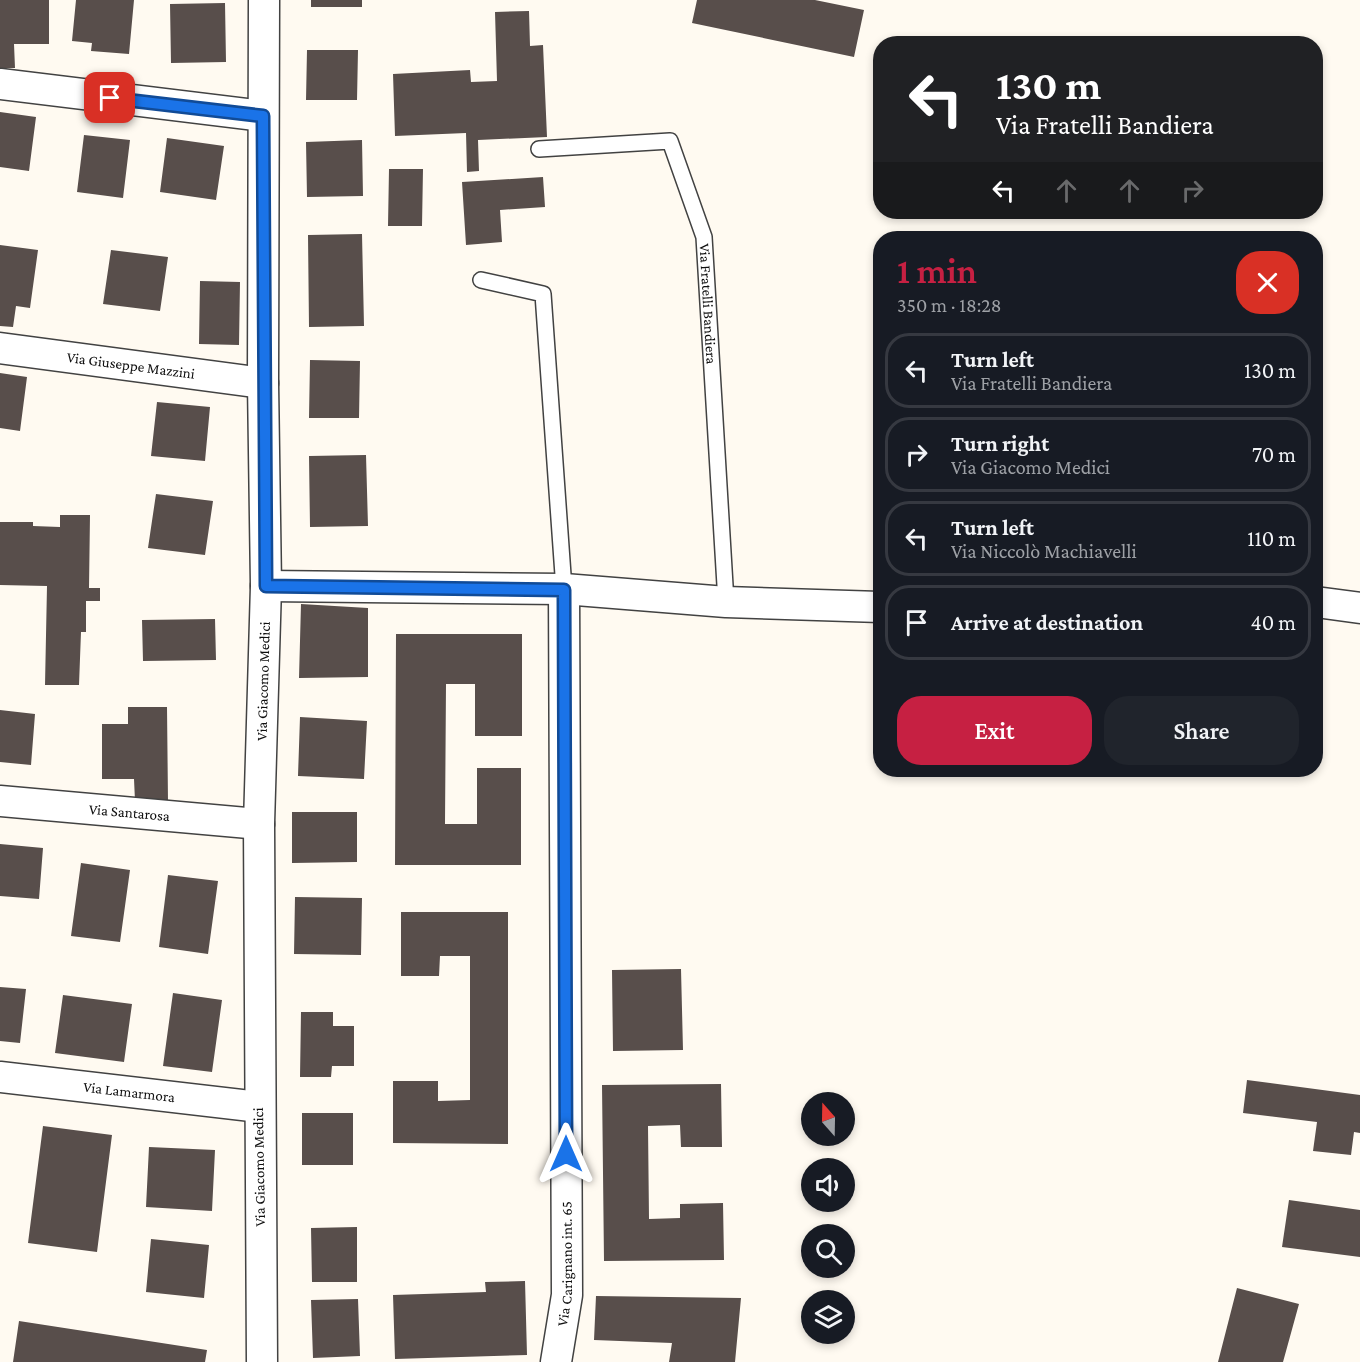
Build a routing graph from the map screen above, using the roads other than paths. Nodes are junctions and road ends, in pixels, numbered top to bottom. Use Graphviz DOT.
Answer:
graph roads {
  1 [pos="264,0"];
  2 [pos="0,84"];
  3 [pos="263,116"];
  4 [pos="539,149"];
  5 [pos="481,280"];
  6 [pos="0,348"];
  7 [pos="263,383"];
  8 [pos="266,586"];
  9 [pos="564,590"];
  10 [pos="726,602"];
  11 [pos="1323,603"];
  12 [pos="873,607"];
  13 [pos="1360,608"];
  14 [pos="0,801"];
  15 [pos="259,824"];
  16 [pos="0,1077"];
  17 [pos="259,1107"];
  18 [pos="262,1362"];
  19 [pos="556,1362"];
  1 -- 3 [label="street, Via Giacomo Medici"];
  2 -- 3 [label="street"];
  3 -- 7 [label="street, Via Giacomo Medici"];
  4 -- 10 [label="lane, Via Fratelli Bandiera"];
  5 -- 9 [label="lane"];
  6 -- 7 [label="street, Via Giuseppe Mazzini"];
  7 -- 8 [label="street, Via Giacomo Medici"];
  8 -- 9 [label="street"];
  8 -- 15 [label="street, Via Giacomo Medici"];
  9 -- 10 [label="street"];
  9 -- 19 [label="street, Via Carignano int. 65"];
  10 -- 12 [label="street"];
  11 -- 13 [label="street"];
  14 -- 15 [label="street, Via Santarosa"];
  15 -- 17 [label="street, Via Giacomo Medici"];
  16 -- 17 [label="street, Via Lamarmora"];
  17 -- 18 [label="street, Via Giacomo Medici"];
}
